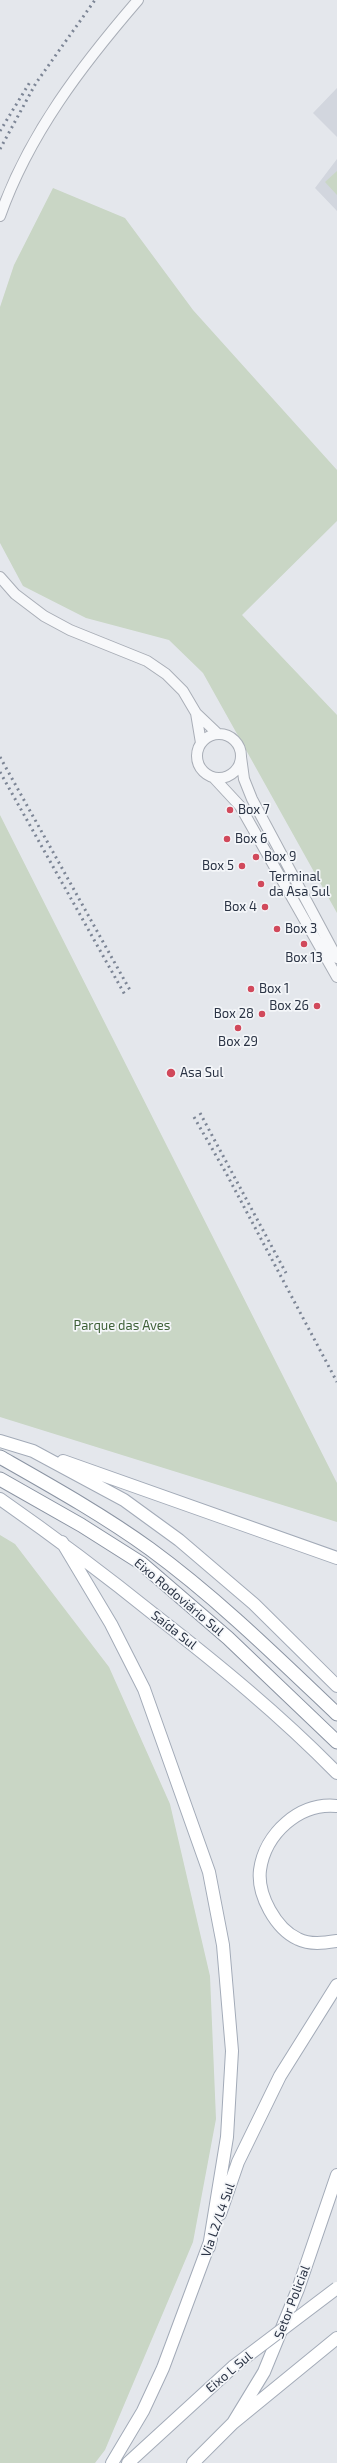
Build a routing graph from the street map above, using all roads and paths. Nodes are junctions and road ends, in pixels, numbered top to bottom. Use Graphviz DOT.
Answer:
graph roads {
  1 [pos="138,0"];
  2 [pos="0,216"];
  3 [pos="0,577"];
  4 [pos="196,712"];
  5 [pos="217,734"];
  6 [pos="200,743"];
  7 [pos="241,757"];
  8 [pos="214,778"];
  9 [pos="337,958"];
  10 [pos="337,977"];
  11 [pos="0,1441"];
  12 [pos="33,1451"];
  13 [pos="0,1457"];
  14 [pos="0,1479"];
  15 [pos="0,1499"];
  16 [pos="62,1542"];
  17 [pos="337,1558"];
  18 [pos="337,1686"];
  19 [pos="337,1714"];
  20 [pos="337,1742"];
  21 [pos="337,1772"];
  22 [pos="337,1806"];
  23 [pos="337,1942"];
  24 [pos="337,1985"];
  25 [pos="337,2175"];
  26 [pos="209,2247"];
  27 [pos="337,2288"];
  28 [pos="337,2338"];
  29 [pos="232,2423"];
  30 [pos="112,2463"];
  31 [pos="128,2463"];
  32 [pos="193,2463"];
  1 -- 2 [label="street"];
  3 -- 4 [label="street"];
  4 -- 5 [label="street"];
  4 -- 6 [label="street"];
  5 -- 6 [label="street"];
  5 -- 7 [label="street"];
  6 -- 8 [label="street"];
  7 -- 8 [label="street"];
  7 -- 9 [label="street"];
  8 -- 10 [label="street"];
  11 -- 12 [label="main road"];
  12 -- 17 [label="main road"];
  12 -- 18 [label="main road"];
  13 -- 19 [label="highway, Eixo Rodoviário Sul"];
  14 -- 20 [label="highway, Eixo Rodoviário Sul"];
  15 -- 16 [label="main road, Saída Sul"];
  16 -- 21 [label="main road, Saída Sul"];
  16 -- 26 [label="main road"];
  22 -- 23 [label="main road"];
  24 -- 26 [label="main road, Via L2/L4 Sul"];
  25 -- 29 [label="main road, Setor Policial"];
  26 -- 30 [label="main road, Via L2/L4 Sul"];
  27 -- 31 [label="main road, Eixo L Sul, bridge"];
  28 -- 29 [label="main road"];
  29 -- 32 [label="main road"];
}
